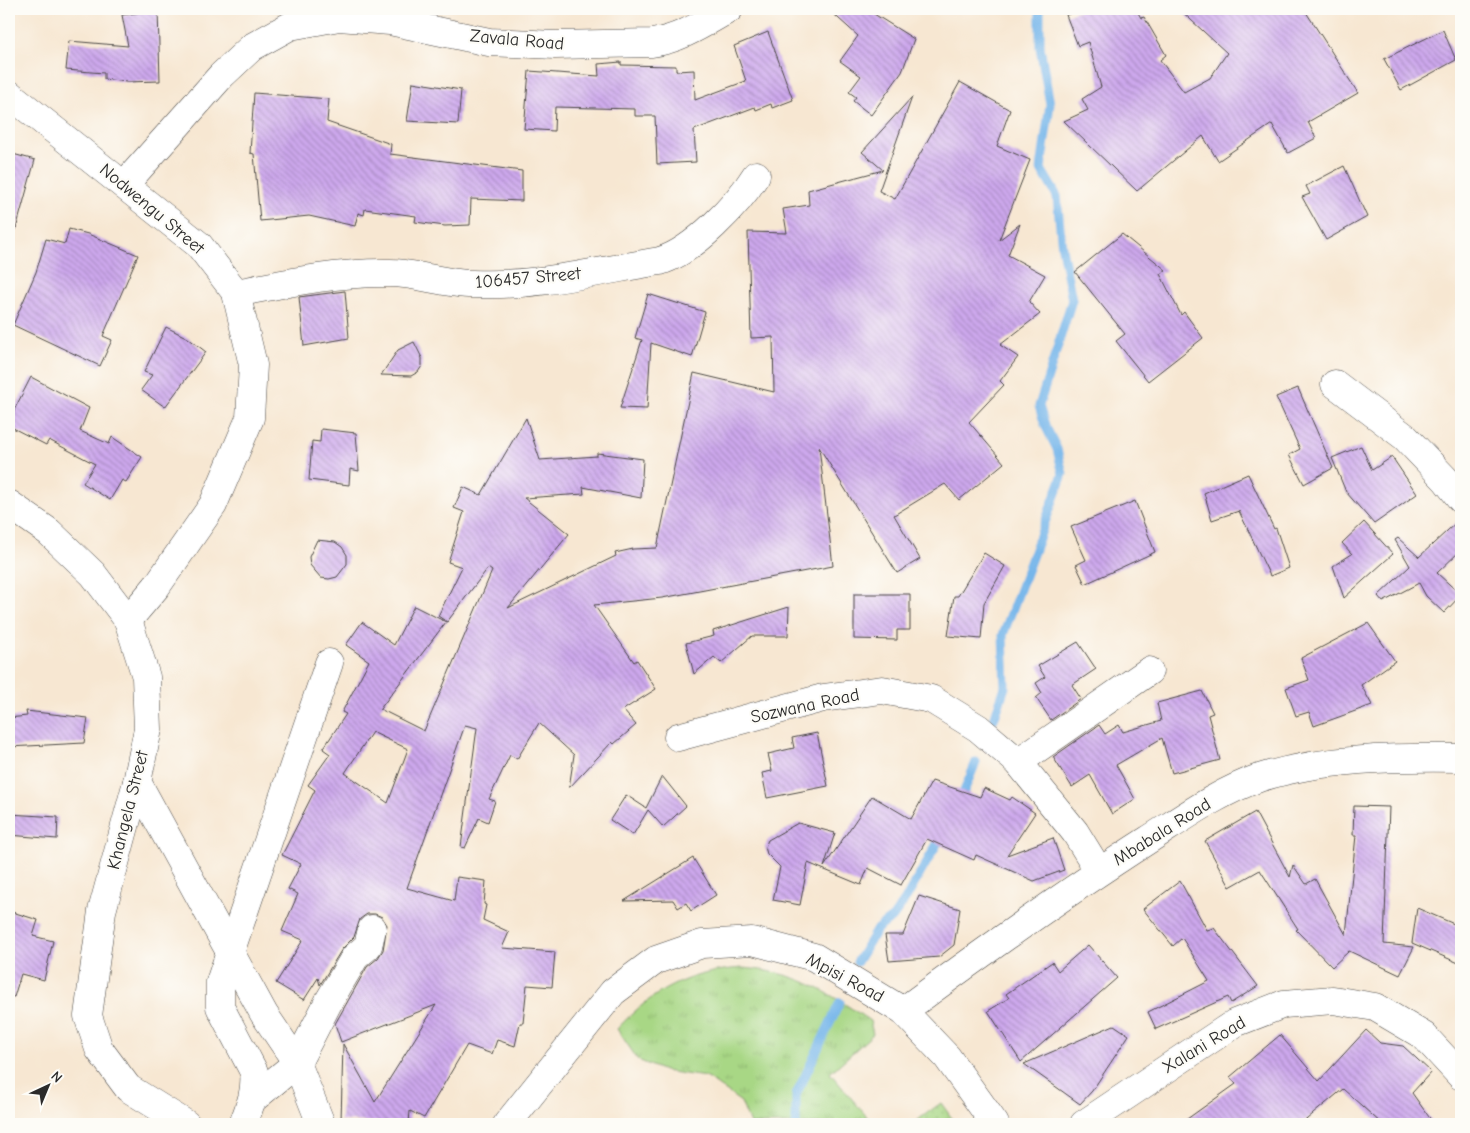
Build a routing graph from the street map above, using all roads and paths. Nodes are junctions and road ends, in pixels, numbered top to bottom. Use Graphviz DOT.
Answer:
graph roads {
  1 [pos="729,9"];
  2 [pos="9,94"];
  3 [pos="756,175"];
  4 [pos="125,184"];
  5 [pos="236,292"];
  6 [pos="1335,384"];
  7 [pos="1461,499"];
  8 [pos="9,504"];
  9 [pos="128,620"];
  10 [pos="329,662"];
  11 [pos="1149,671"];
  12 [pos="678,737"];
  13 [pos="1461,758"];
  14 [pos="1018,762"];
  15 [pos="137,782"];
  16 [pos="1099,871"];
  17 [pos="372,929"];
  18 [pos="230,954"];
  19 [pos="903,1011"];
  20 [pos="297,1063"];
  21 [pos="1461,1076"];
  22 [pos="253,1098"];
  23 [pos="186,1124"];
  24 [pos="243,1124"];
  25 [pos="320,1124"];
  26 [pos="507,1124"];
  27 [pos="995,1124"];
  28 [pos="1084,1124"];
  1 -- 4 [label="street, Zavala Road"];
  2 -- 4 [label="street, Nodwengu Street"];
  3 -- 5 [label="street, 106457 Street"];
  4 -- 5 [label="street, Nodwengu Street"];
  5 -- 9 [label="street, Nodwengu Street"];
  6 -- 7 [label="street"];
  8 -- 9 [label="street, Khangela Street"];
  9 -- 15 [label="street, Khangela Street"];
  10 -- 18 [label="street"];
  11 -- 14 [label="street"];
  12 -- 14 [label="street, Sozwana Road"];
  13 -- 16 [label="street, Mbabala Road"];
  14 -- 16 [label="street, Sozwana Road"];
  15 -- 18 [label="street"];
  15 -- 23 [label="street, Khangela Street"];
  16 -- 19 [label="street, Mbabala Road"];
  17 -- 20 [label="street"];
  18 -- 20 [label="street"];
  18 -- 22 [label="street"];
  19 -- 26 [label="street, Mpisi Road"];
  19 -- 27 [label="street, Mpisi Road"];
  20 -- 22 [label="street"];
  20 -- 25 [label="street"];
  21 -- 28 [label="street, Xalani Road"];
  22 -- 24 [label="street"];
}
